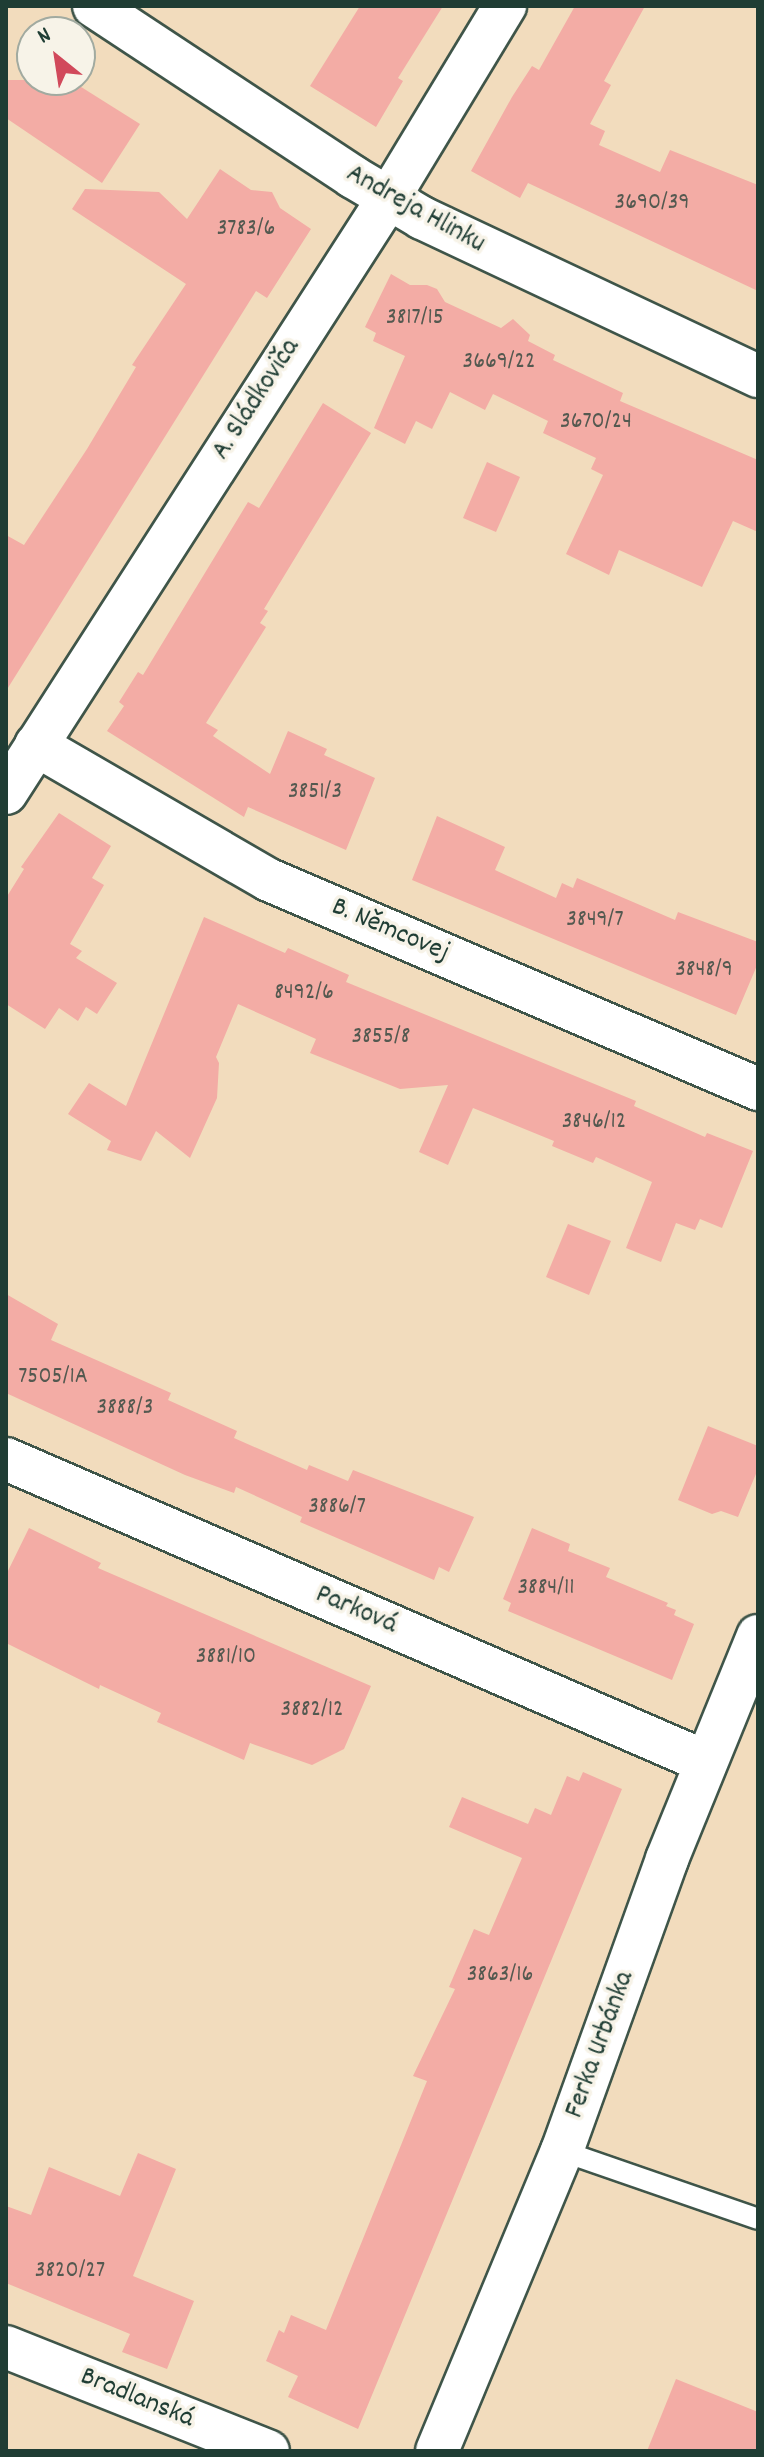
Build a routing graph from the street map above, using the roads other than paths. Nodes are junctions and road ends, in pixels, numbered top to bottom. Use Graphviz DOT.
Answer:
graph roads {
  1 [pos="94,6"];
  2 [pos="505,6"];
  3 [pos="388,199"];
  4 [pos="758,376"];
  5 [pos="36,745"];
  6 [pos="6,793"];
  7 [pos="758,1089"];
  8 [pos="6,1459"];
  9 [pos="758,1636"];
  10 [pos="706,1762"];
  11 [pos="562,2151"];
  12 [pos="758,2219"];
  13 [pos="6,2347"];
  14 [pos="268,2451"];
  15 [pos="437,2451"];
  1 -- 3 [label="street, Andreja Hlinku"];
  2 -- 3 [label="street, A. Sládkoviča"];
  3 -- 4 [label="street, Andreja Hlinku"];
  3 -- 5 [label="street, A. Sládkoviča"];
  5 -- 6 [label="street, A. Sládkoviča"];
  5 -- 7 [label="street, B. Němcovej"];
  8 -- 10 [label="street, Parková"];
  9 -- 10 [label="street, Ferka Urbánka"];
  10 -- 11 [label="street, Ferka Urbánka"];
  11 -- 12 [label="lane"];
  11 -- 15 [label="street, Ferka Urbánka"];
  13 -- 14 [label="street, Bradlanská"];
}
